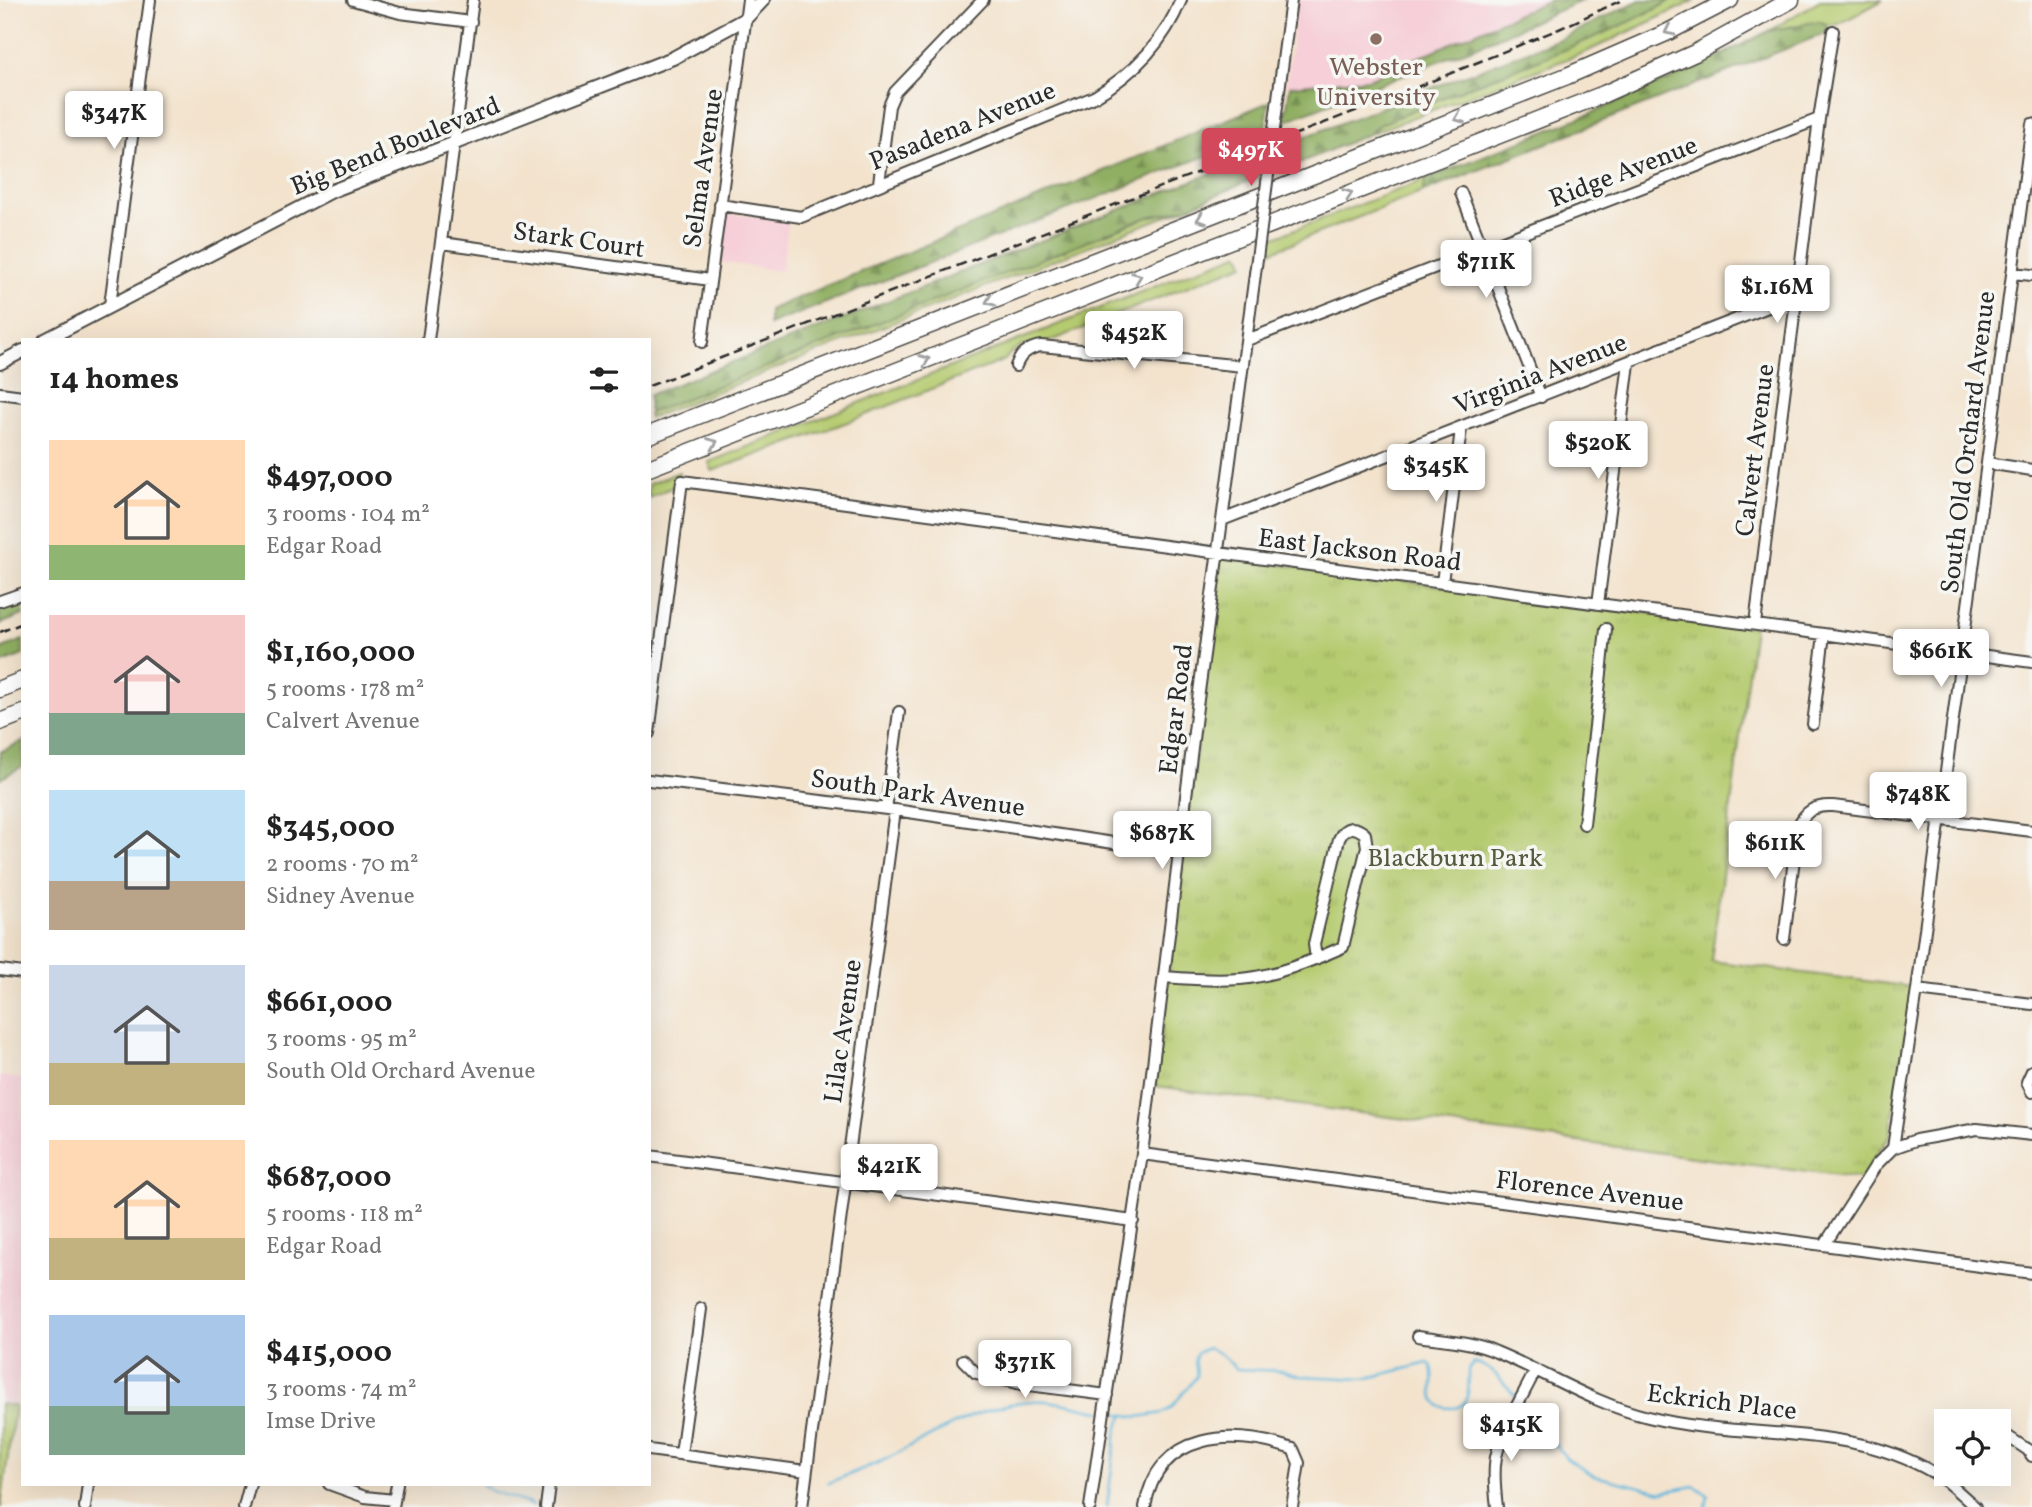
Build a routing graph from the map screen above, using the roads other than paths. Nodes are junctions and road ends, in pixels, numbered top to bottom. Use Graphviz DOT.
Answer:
graph roads {
  1 [pos="150,0"];
  2 [pos="353,0"];
  3 [pos="473,0"];
  4 [pos="748,0"];
  5 [pos="764,0"];
  6 [pos="983,0"];
  7 [pos="1181,0"];
  8 [pos="1291,0"];
  9 [pos="1730,0"];
  10 [pos="1791,0"];
  11 [pos="745,19"];
  12 [pos="471,22"];
  13 [pos="1833,31"];
  14 [pos="1819,119"];
  15 [pos="2032,124"];
  16 [pos="454,143"];
  17 [pos="879,183"];
  18 [pos="1461,193"];
  19 [pos="720,205"];
  20 [pos="442,243"];
  21 [pos="1484,250"];
  22 [pos="2012,273"];
  23 [pos="2032,275"];
  24 [pos="710,280"];
  25 [pos="1796,296"];
  26 [pos="110,305"];
  27 [pos="49,338"];
  28 [pos="428,338"];
  29 [pos="1247,340"];
  30 [pos="702,342"];
  31 [pos="21,352"];
  32 [pos="0,363"];
  33 [pos="1629,363"];
  34 [pos="1016,366"];
  35 [pos="1243,366"];
  36 [pos="0,393"];
  37 [pos="21,396"];
  38 [pos="1541,397"];
  39 [pos="1461,429"];
  40 [pos="651,434"];
  41 [pos="1987,463"];
  42 [pos="651,467"];
  43 [pos="2032,470"];
  44 [pos="1222,520"];
  45 [pos="1217,554"];
  46 [pos="1442,583"];
  47 [pos="21,594"];
  48 [pos="0,601"];
  49 [pos="1598,604"];
  50 [pos="1755,624"];
  51 [pos="1606,629"];
  52 [pos="1824,634"];
  53 [pos="1962,652"];
  54 [pos="655,657"];
  55 [pos="2032,662"];
  56 [pos="21,681"];
  57 [pos="0,689"];
  58 [pos="651,708"];
  59 [pos="899,712"];
  60 [pos="21,714"];
  61 [pos="0,722"];
  62 [pos="1813,724"];
  63 [pos="651,780"];
  64 [pos="890,810"];
  65 [pos="1939,819"];
  66 [pos="1584,824"];
  67 [pos="2032,831"];
  68 [pos="1180,853"];
  69 [pos="1784,939"];
  70 [pos="1316,959"];
  71 [pos="0,971"];
  72 [pos="21,973"];
  73 [pos="1165,977"];
  74 [pos="1917,990"];
  75 [pos="2032,1004"];
  76 [pos="2032,1071"];
  77 [pos="2032,1092"];
  78 [pos="2031,1131"];
  79 [pos="1893,1148"];
  80 [pos="1142,1154"];
  81 [pos="651,1156"];
  82 [pos="845,1182"];
  83 [pos="1133,1221"];
  84 [pos="1825,1244"];
  85 [pos="2032,1273"];
  86 [pos="701,1309"];
  87 [pos="1418,1336"];
  88 [pos="963,1360"];
  89 [pos="1535,1371"];
  90 [pos="1105,1406"];
  91 [pos="2011,1439"];
  92 [pos="651,1450"];
  93 [pos="681,1454"];
  94 [pos="2032,1455"];
  95 [pos="806,1471"];
  96 [pos="88,1486"];
  97 [pos="249,1486"];
  98 [pos="335,1486"];
  99 [pos="550,1486"];
  100 [pos="394,1503"];
  101 [pos="85,1507"];
  102 [pos="244,1507"];
  103 [pos="546,1507"];
  104 [pos="802,1507"];
  105 [pos="1090,1507"];
  106 [pos="1145,1507"];
  107 [pos="1292,1507"];
  108 [pos="1497,1507"];
  109 [pos="1975,1507"];
  1 -- 26 [label="street"];
  2 -- 12 [label="street"];
  3 -- 12 [label="street"];
  4 -- 11 [label="street, Selma Avenue"];
  5 -- 11 [label="main road, Big Bend Boulevard"];
  6 -- 17 [label="street"];
  7 -- 17 [label="street, Pasadena Avenue"];
  8 -- 29 [label="street, Edgar Road, bridge"];
  9 -- 40 [label="highway, one-way"];
  42 -- 10 [label="highway, one-way"];
  11 -- 16 [label="main road, Big Bend Boulevard"];
  11 -- 19 [label="street, Selma Avenue"];
  12 -- 16 [label="street"];
  13 -- 14 [label="street, Calvert Avenue"];
  14 -- 21 [label="street, Ridge Avenue"];
  14 -- 25 [label="street, Calvert Avenue"];
  15 -- 22 [label="street, South Old Orchard Avenue"];
  16 -- 20 [label="street"];
  16 -- 26 [label="main road, Big Bend Boulevard"];
  17 -- 19 [label="street, Pasadena Avenue"];
  18 -- 21 [label="street"];
  19 -- 24 [label="street, Selma Avenue"];
  20 -- 24 [label="street, Stark Court"];
  20 -- 28 [label="street"];
  21 -- 29 [label="street, Ridge Avenue"];
  21 -- 38 [label="street"];
  22 -- 23 [label="street"];
  22 -- 41 [label="street, South Old Orchard Avenue"];
  24 -- 30 [label="street, Selma Avenue"];
  25 -- 33 [label="street, Virginia Avenue"];
  25 -- 50 [label="street, Calvert Avenue"];
  26 -- 27 [label="main road, Big Bend Boulevard"];
  29 -- 35 [label="street, Edgar Road"];
  31 -- 32 [label="main road"];
  33 -- 38 [label="street, Virginia Avenue"];
  33 -- 49 [label="street"];
  34 -- 35 [label="street"];
  35 -- 44 [label="street, Edgar Road"];
  36 -- 37 [label="street"];
  38 -- 39 [label="street, Virginia Avenue"];
  39 -- 44 [label="street, Virginia Avenue"];
  39 -- 46 [label="street"];
  41 -- 43 [label="street"];
  41 -- 53 [label="street, South Old Orchard Avenue"];
  44 -- 45 [label="street, Edgar Road"];
  45 -- 46 [label="street, East Jackson Road"];
  45 -- 54 [label="street, East Jackson Road"];
  45 -- 68 [label="street, Edgar Road"];
  46 -- 49 [label="street, East Jackson Road"];
  47 -- 48 [label="street"];
  49 -- 50 [label="street, East Jackson Road"];
  50 -- 52 [label="street, East Jackson Road"];
  51 -- 66 [label="street"];
  52 -- 53 [label="street, East Jackson Road"];
  52 -- 62 [label="street"];
  53 -- 55 [label="street, East Jackson Road"];
  53 -- 65 [label="street, South Old Orchard Avenue"];
  54 -- 58 [label="street"];
  56 -- 57 [label="highway"];
  59 -- 64 [label="street, Lilac Avenue"];
  60 -- 61 [label="highway"];
  63 -- 64 [label="street, South Park Avenue"];
  64 -- 68 [label="street, South Park Avenue"];
  64 -- 82 [label="street, Lilac Avenue"];
  65 -- 67 [label="street"];
  65 -- 69 [label="street"];
  65 -- 74 [label="street, South Old Orchard Avenue"];
  68 -- 73 [label="street, Edgar Road"];
  70 -- 70 [label="street"];
  70 -- 73 [label="street"];
  71 -- 72 [label="street"];
  73 -- 80 [label="street, Edgar Road"];
  74 -- 75 [label="street"];
  74 -- 79 [label="street, South Old Orchard Avenue"];
  76 -- 77 [label="street"];
  78 -- 79 [label="street"];
  79 -- 84 [label="street"];
  80 -- 83 [label="street, Edgar Road"];
  80 -- 84 [label="street, Florence Avenue"];
  81 -- 82 [label="street"];
  82 -- 83 [label="street"];
  82 -- 95 [label="street, Lilac Avenue"];
  83 -- 90 [label="street, Edgar Road"];
  84 -- 85 [label="street, Florence Avenue"];
  86 -- 93 [label="street"];
  87 -- 89 [label="street, Eckrich Place"];
  88 -- 90 [label="street"];
  89 -- 108 [label="street"];
  89 -- 109 [label="street, Eckrich Place"];
  90 -- 105 [label="street, Edgar Road"];
  91 -- 94 [label="street"];
  92 -- 93 [label="street"];
  93 -- 95 [label="street"];
  95 -- 104 [label="street, Lilac Avenue"];
  96 -- 101 [label="street"];
  97 -- 102 [label="street"];
  98 -- 100 [label="street"];
  99 -- 103 [label="street"];
  106 -- 107 [label="street"];
}
